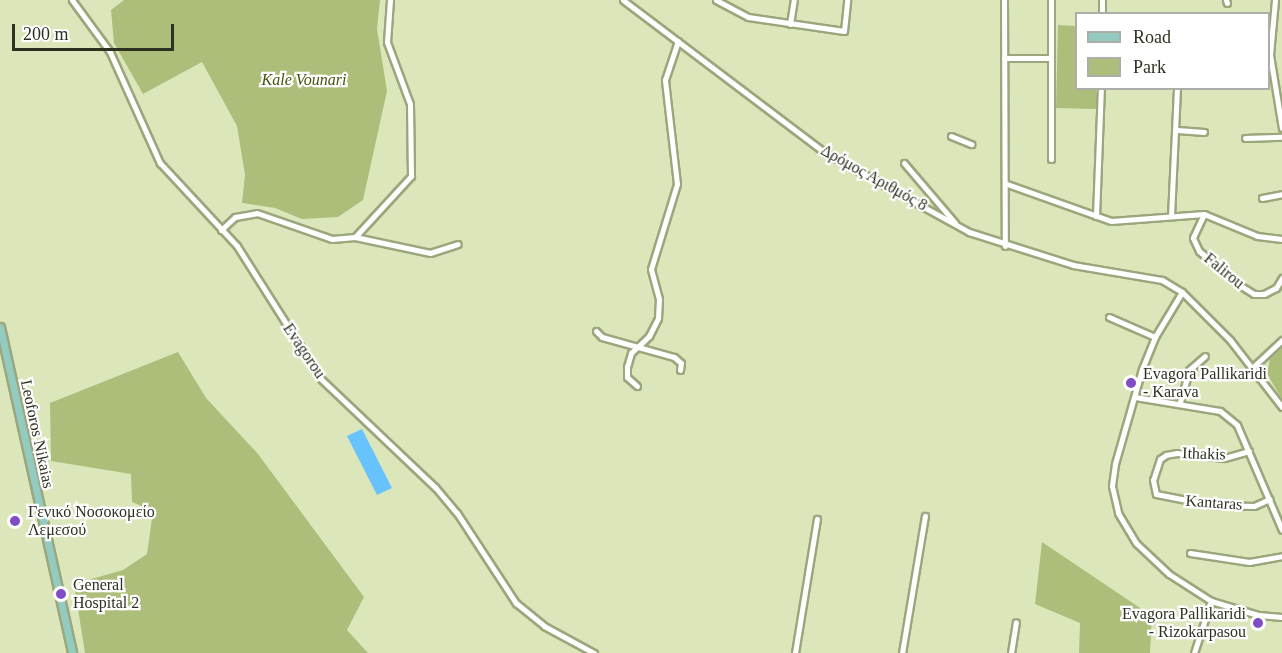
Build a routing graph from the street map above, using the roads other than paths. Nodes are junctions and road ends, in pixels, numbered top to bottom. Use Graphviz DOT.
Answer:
graph roads {
  1 [pos="72,0"];
  2 [pos="390,0"];
  3 [pos="623,0"];
  4 [pos="716,0"];
  5 [pos="794,0"];
  6 [pos="847,0"];
  7 [pos="1004,0"];
  8 [pos="1051,0"];
  9 [pos="1275,0"];
  10 [pos="790,24"];
  11 [pos="1272,31"];
  12 [pos="678,41"];
  13 [pos="1270,47"];
  14 [pos="1004,58"];
  15 [pos="1051,58"];
  16 [pos="1270,59"];
  17 [pos="1101,90"];
  18 [pos="1177,90"];
  19 [pos="1280,100"];
  20 [pos="1282,128"];
  21 [pos="1177,130"];
  22 [pos="1204,132"];
  23 [pos="951,136"];
  24 [pos="1282,137"];
  25 [pos="1245,138"];
  26 [pos="971,144"];
  27 [pos="1051,159"];
  28 [pos="904,164"];
  29 [pos="1007,184"];
  30 [pos="1282,194"];
  31 [pos="1262,198"];
  32 [pos="1204,214"];
  33 [pos="1096,216"];
  34 [pos="1171,216"];
  35 [pos="956,224"];
  36 [pos="221,230"];
  37 [pos="355,237"];
  38 [pos="1282,239"];
  39 [pos="458,244"];
  40 [pos="1005,246"];
  41 [pos="1282,278"];
  42 [pos="1182,292"];
  43 [pos="1109,317"];
  44 [pos="0,327"];
  45 [pos="596,331"];
  46 [pos="1155,337"];
  47 [pos="1282,340"];
  48 [pos="636,348"];
  49 [pos="1205,356"];
  50 [pos="1253,367"];
  51 [pos="680,370"];
  52 [pos="637,386"];
  53 [pos="1135,397"];
  54 [pos="1180,402"];
  55 [pos="1282,407"];
  56 [pos="1249,451"];
  57 [pos="1156,494"];
  58 [pos="1270,499"];
  59 [pos="925,516"];
  60 [pos="818,519"];
  61 [pos="1282,530"];
  62 [pos="1190,554"];
  63 [pos="1282,556"];
  64 [pos="1211,601"];
  65 [pos="1282,617"];
  66 [pos="1016,622"];
  67 [pos="72,653"];
  68 [pos="594,653"];
  69 [pos="795,653"];
  70 [pos="902,653"];
  71 [pos="1011,653"];
  72 [pos="1194,653"];
  1 -- 36 [label="street, Evagorou"];
  2 -- 37 [label="street"];
  3 -- 12 [label="street, Δρόμος Αριθμός 8"];
  4 -- 10 [label="street"];
  5 -- 10 [label="street"];
  6 -- 10 [label="street"];
  7 -- 14 [label="street"];
  8 -- 15 [label="street"];
  9 -- 11 [label="street"];
  11 -- 13 [label="street"];
  12 -- 35 [label="street, Δρόμος Αριθμός 8"];
  12 -- 48 [label="street"];
  14 -- 15 [label="street"];
  14 -- 29 [label="street"];
  15 -- 27 [label="street"];
  16 -- 19 [label="street"];
  17 -- 33 [label="street"];
  18 -- 21 [label="street"];
  19 -- 20 [label="street"];
  21 -- 22 [label="street"];
  21 -- 34 [label="street"];
  23 -- 26 [label="street"];
  24 -- 25 [label="street"];
  28 -- 35 [label="street"];
  29 -- 33 [label="street"];
  29 -- 40 [label="street"];
  30 -- 31 [label="street"];
  32 -- 34 [label="street"];
  32 -- 38 [label="street"];
  32 -- 41 [label="street, Falirou"];
  33 -- 34 [label="street"];
  35 -- 40 [label="street, Δρόμος Αριθμός 8"];
  36 -- 37 [label="street"];
  36 -- 68 [label="street, Evagorou"];
  37 -- 39 [label="street"];
  40 -- 42 [label="street, Δρόμος Αριθμός 8"];
  42 -- 46 [label="street"];
  42 -- 50 [label="street"];
  43 -- 46 [label="street"];
  44 -- 67 [label="main road, Leoforos Nikaias"];
  45 -- 48 [label="street"];
  46 -- 53 [label="street"];
  47 -- 50 [label="street"];
  48 -- 51 [label="street"];
  48 -- 52 [label="street"];
  49 -- 54 [label="street"];
  50 -- 55 [label="street"];
  53 -- 54 [label="street"];
  53 -- 64 [label="street"];
  54 -- 56 [label="street"];
  56 -- 57 [label="street, Ithakis"];
  56 -- 58 [label="street"];
  57 -- 58 [label="street, Kantaras"];
  58 -- 61 [label="street"];
  59 -- 70 [label="street"];
  60 -- 69 [label="street"];
  62 -- 63 [label="street"];
  64 -- 65 [label="street"];
  64 -- 72 [label="street"];
  66 -- 71 [label="street"];
}
